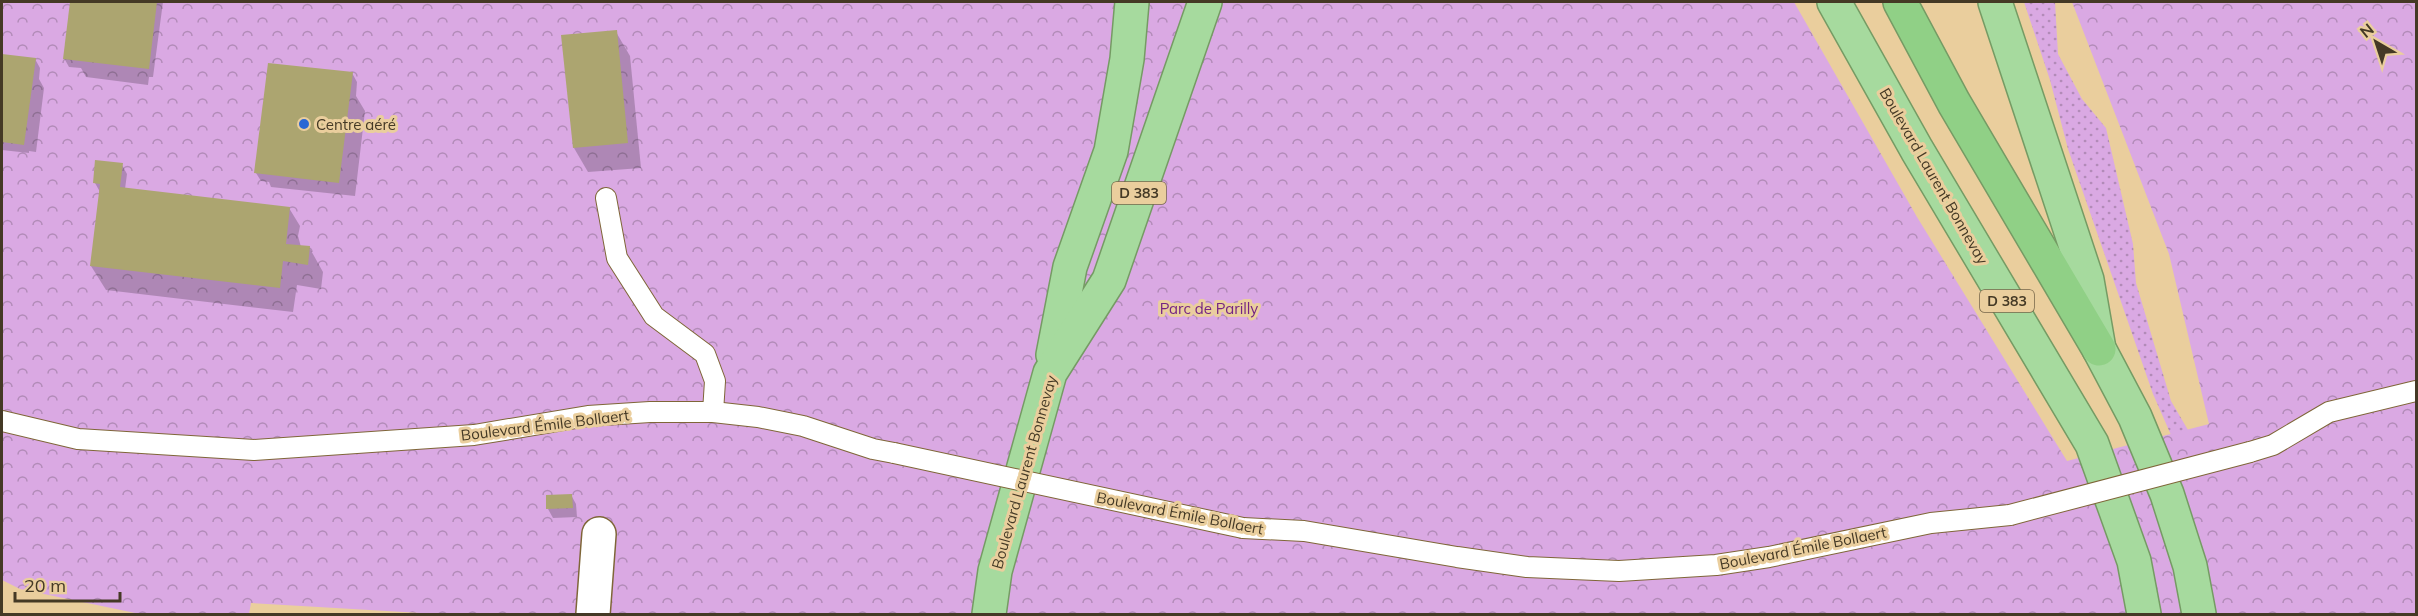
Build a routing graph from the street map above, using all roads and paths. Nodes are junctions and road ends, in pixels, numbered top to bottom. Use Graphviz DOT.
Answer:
graph roads {
  1 [pos="1132,2"];
  2 [pos="1205,2"];
  3 [pos="1834,2"];
  4 [pos="1900,2"];
  5 [pos="1995,2"];
  6 [pos="606,198"];
  7 [pos="2099,349"];
  8 [pos="1050,373"];
  9 [pos="2416,391"];
  10 [pos="713,412"];
  11 [pos="2,421"];
  12 [pos="599,534"];
  13 [pos="593,615"];
  14 [pos="989,615"];
  15 [pos="2144,615"];
  16 [pos="2199,615"];
  1 -- 8 [label="highway"];
  2 -- 8 [label="highway, Boulevard Laurent Bonnevay / D 383"];
  3 -- 15 [label="highway, Boulevard Laurent Bonnevay / D 383"];
  4 -- 7 [label="highway"];
  5 -- 7 [label="highway"];
  6 -- 10 [label="lane"];
  7 -- 16 [label="highway"];
  8 -- 14 [label="highway, Boulevard Laurent Bonnevay / D 383"];
  9 -- 10 [label="lane, Boulevard Émile Bollaert, bridge"];
  10 -- 11 [label="lane, Boulevard Émile Bollaert"];
  12 -- 13 [label="street"];
}
